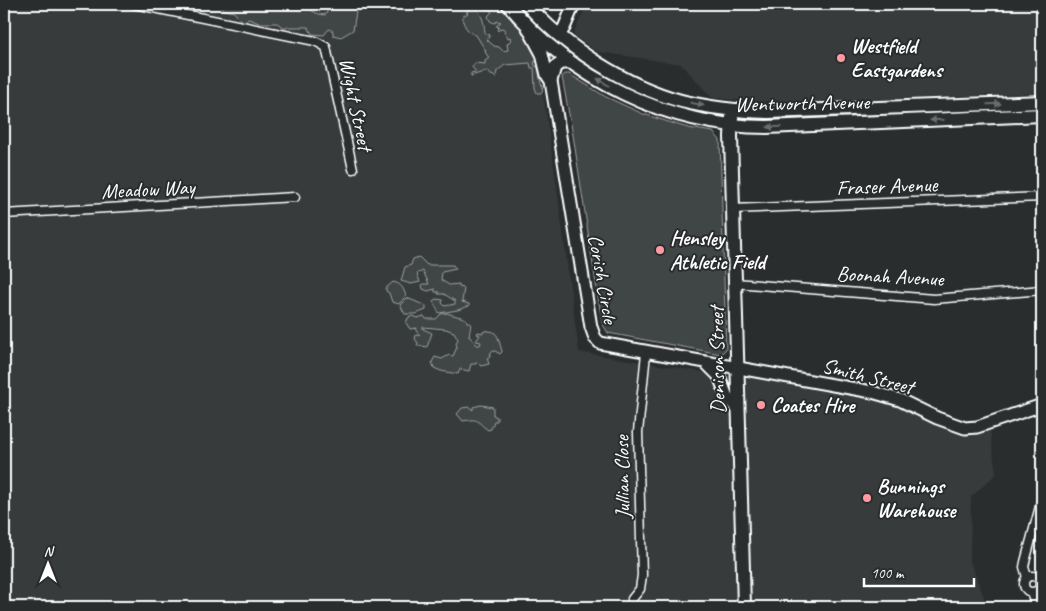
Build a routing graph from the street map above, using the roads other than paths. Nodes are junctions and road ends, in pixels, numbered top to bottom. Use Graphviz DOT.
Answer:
graph roads {
  1 [pos="134,4"];
  2 [pos="508,4"];
  3 [pos="527,4"];
  4 [pos="574,4"];
  5 [pos="522,21"];
  6 [pos="559,34"];
  7 [pos="549,45"];
  8 [pos="573,62"];
  9 [pos="551,81"];
  10 [pos="1042,102"];
  11 [pos="733,111"];
  12 [pos="1042,115"];
  13 [pos="732,125"];
  14 [pos="353,169"];
  15 [pos="295,197"];
  16 [pos="1042,197"];
  17 [pos="733,209"];
  18 [pos="4,214"];
  19 [pos="735,283"];
  20 [pos="1042,290"];
  21 [pos="646,353"];
  22 [pos="707,364"];
  23 [pos="737,368"];
  24 [pos="1042,405"];
  25 [pos="738,410"];
  26 [pos="1042,499"];
  27 [pos="1027,577"];
  28 [pos="1041,581"];
  29 [pos="1031,592"];
  30 [pos="632,599"];
  31 [pos="744,607"];
  32 [pos="1036,607"];
  1 -- 14 [label="street, Wight Street"];
  2 -- 5 [label="main road, Wentworth Avenue"];
  3 -- 6 [label="main road, Wentworth Avenue"];
  4 -- 6 [label="street"];
  5 -- 7 [label="main road, Wentworth Avenue"];
  5 -- 9 [label="street, Corish Circle"];
  6 -- 7 [label="main road"];
  6 -- 11 [label="main road, Wentworth Avenue, one-way"];
  7 -- 8 [label="main road, Wentworth Avenue"];
  8 -- 9 [label="street"];
  13 -- 8 [label="main road, Wentworth Avenue, one-way"];
  9 -- 21 [label="street, Corish Circle"];
  11 -- 10 [label="main road, Wentworth Avenue, one-way"];
  11 -- 13 [label="main road, Denison Street"];
  12 -- 13 [label="main road, Wentworth Avenue, one-way"];
  13 -- 17 [label="main road, Denison Street"];
  15 -- 18 [label="street, Meadow Way"];
  16 -- 17 [label="street, Fraser Avenue"];
  17 -- 19 [label="main road, Denison Street"];
  19 -- 20 [label="street, Boonah Avenue"];
  19 -- 23 [label="main road, Denison Street"];
  21 -- 22 [label="street, Corish Circle"];
  21 -- 30 [label="street, Jullian Close"];
  22 -- 23 [label="street, Corish Circle"];
  22 -- 25 [label="street"];
  23 -- 24 [label="street, Smith Street"];
  23 -- 25 [label="main road, Denison Street"];
  25 -- 31 [label="main road, Denison Street"];
  26 -- 27 [label="street"];
  27 -- 28 [label="street"];
  27 -- 29 [label="street"];
  28 -- 29 [label="street"];
  29 -- 32 [label="street"];
}
